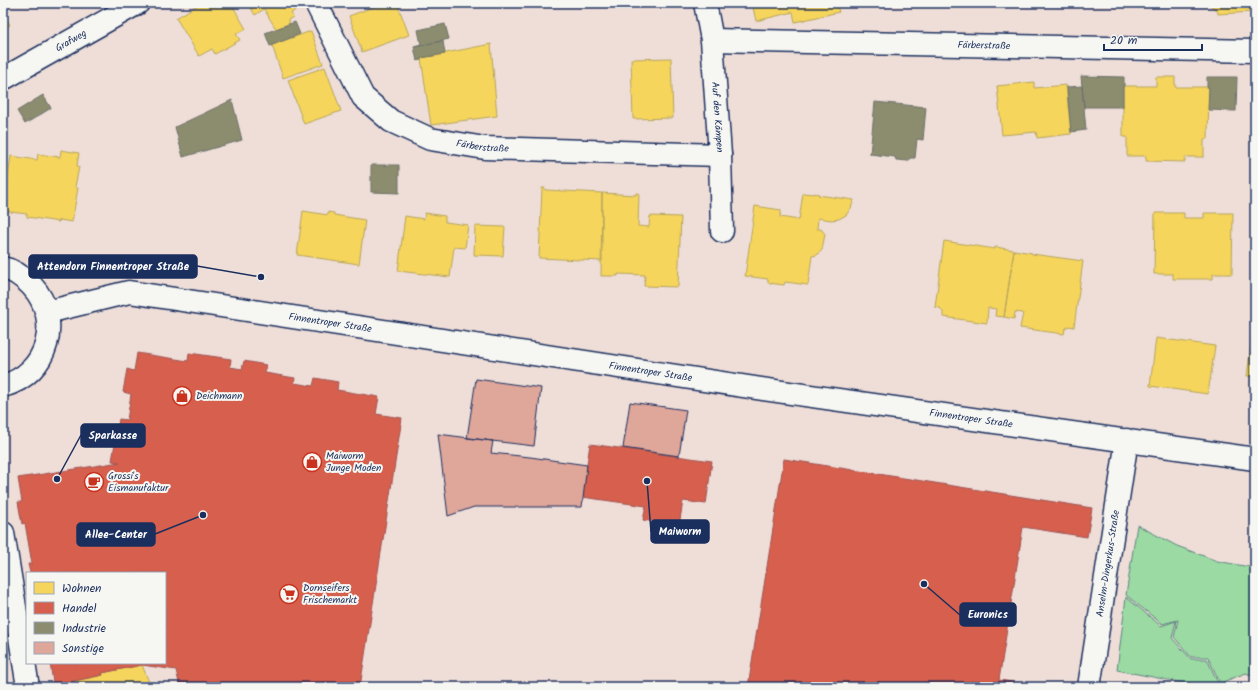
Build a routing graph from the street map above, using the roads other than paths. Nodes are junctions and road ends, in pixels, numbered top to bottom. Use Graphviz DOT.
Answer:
graph roads {
  1 [pos="138,3"];
  2 [pos="316,3"];
  3 [pos="705,3"];
  4 [pos="712,40"];
  5 [pos="1255,51"];
  6 [pos="3,79"];
  7 [pos="720,155"];
  8 [pos="722,231"];
  9 [pos="3,268"];
  10 [pos="47,312"];
  11 [pos="3,386"];
  12 [pos="1127,440"];
  13 [pos="1255,460"];
  14 [pos="3,533"];
  15 [pos="28,687"];
  16 [pos="1089,687"];
  1 -- 6 [label="street, Grafweg"];
  2 -- 7 [label="street, Färberstraße"];
  3 -- 4 [label="street, Auf den Kämpen"];
  4 -- 5 [label="street, Färberstraße"];
  4 -- 7 [label="street, Auf den Kämpen"];
  7 -- 8 [label="street, Auf den Kämpen"];
  9 -- 10 [label="street"];
  10 -- 11 [label="street"];
  10 -- 12 [label="street, Finnentroper Straße"];
  12 -- 13 [label="street, Finnentroper Straße"];
  12 -- 16 [label="street, Anselm-Dingerkus-Straße"];
  14 -- 15 [label="street"];
}
